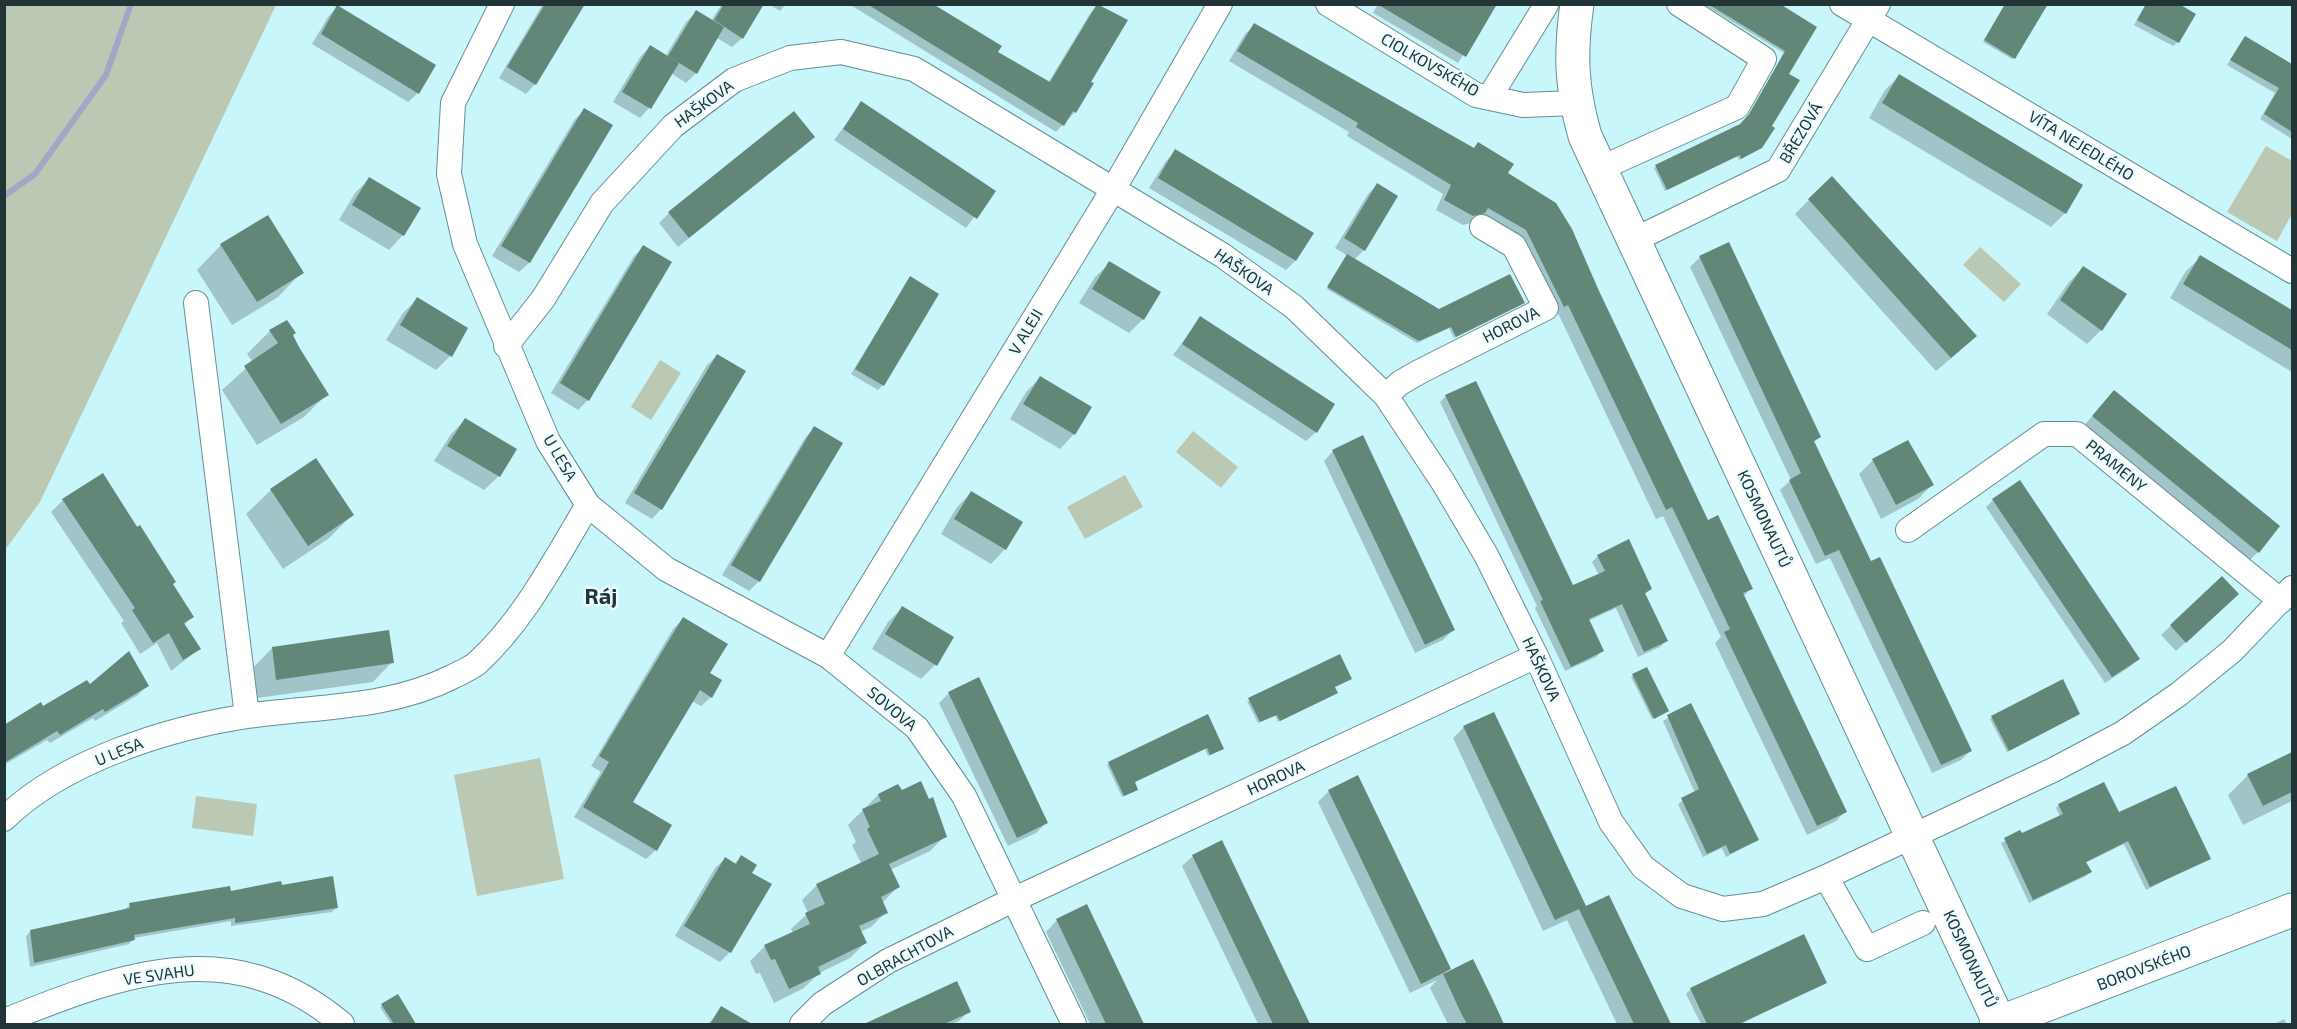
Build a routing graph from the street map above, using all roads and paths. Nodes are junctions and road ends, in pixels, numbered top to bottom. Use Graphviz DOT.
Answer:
graph roads {
  1 [pos="502,4"];
  2 [pos="1220,4"];
  3 [pos="1577,4"];
  4 [pos="1679,4"];
  5 [pos="1842,4"];
  6 [pos="1546,5"];
  7 [pos="1335,6"];
  8 [pos="1874,12"];
  9 [pos="1489,98"];
  10 [pos="1576,103"];
  11 [pos="1599,169"];
  12 [pos="1114,188"];
  13 [pos="1482,227"];
  14 [pos="1634,240"];
  15 [pos="2292,271"];
  16 [pos="196,303"];
  17 [pos="506,346"];
  18 [pos="1386,396"];
  19 [pos="588,505"];
  20 [pos="1908,530"];
  21 [pos="2287,595"];
  22 [pos="828,656"];
  23 [pos="1536,656"];
  24 [pos="247,716"];
  25 [pos="4,819"];
  26 [pos="1912,835"];
  27 [pos="1826,877"];
  28 [pos="1015,899"];
  29 [pos="2292,910"];
  30 [pos="1923,923"];
  31 [pos="9,1019"];
  32 [pos="342,1024"];
  33 [pos="802,1024"];
  34 [pos="1074,1024"];
  35 [pos="1999,1024"];
  1 -- 17 [label="street, U LESA"];
  2 -- 12 [label="street, V ALEJI"];
  3 -- 10 [label="street, KOSMONAUTŮ"];
  4 -- 11 [label="street"];
  5 -- 8 [label="street"];
  6 -- 9 [label="street"];
  7 -- 9 [label="street, CIOLKOVSKÉHO"];
  8 -- 14 [label="street, BŘEZOVÁ"];
  8 -- 15 [label="street, VÍTA NEJEDLÉHO"];
  9 -- 10 [label="street, CIOLKOVSKÉHO"];
  10 -- 11 [label="street, KOSMONAUTŮ"];
  11 -- 14 [label="street, KOSMONAUTŮ"];
  12 -- 17 [label="street, HAŠKOVA"];
  12 -- 18 [label="street, HAŠKOVA"];
  12 -- 22 [label="street, V ALEJI"];
  13 -- 18 [label="street, HOROVA"];
  14 -- 26 [label="street, KOSMONAUTŮ"];
  16 -- 24 [label="street"];
  17 -- 19 [label="street, U LESA"];
  18 -- 23 [label="street, HAŠKOVA"];
  19 -- 22 [label="street, SOVOVA"];
  19 -- 24 [label="street, U LESA"];
  20 -- 21 [label="street, PRAMENY"];
  21 -- 26 [label="street, PRAMENY"];
  22 -- 28 [label="street, SOVOVA"];
  23 -- 27 [label="street, HAŠKOVA"];
  23 -- 28 [label="street, HOROVA"];
  24 -- 25 [label="street, U LESA"];
  26 -- 27 [label="street, HAŠKOVA"];
  26 -- 35 [label="street, KOSMONAUTŮ"];
  27 -- 30 [label="street"];
  28 -- 33 [label="street, OLBRACHTOVA"];
  28 -- 34 [label="street, SOVOVA"];
  29 -- 35 [label="street, BOROVSKÉHO"];
  31 -- 32 [label="street, VE SVAHU"];
}
